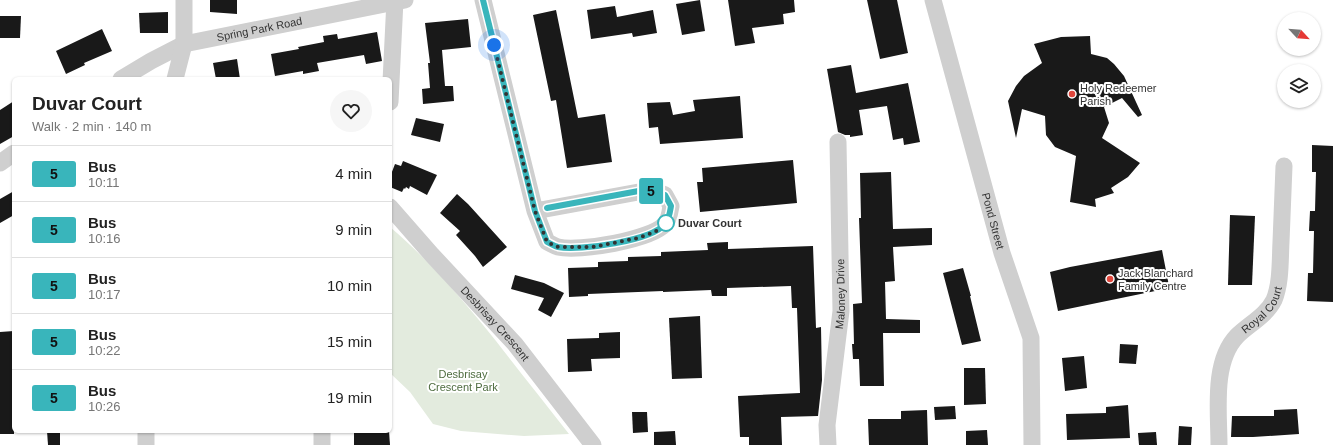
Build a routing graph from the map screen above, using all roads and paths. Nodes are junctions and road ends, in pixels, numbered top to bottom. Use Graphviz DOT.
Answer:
graph roads {
  1 [pos="184,0"];
  2 [pos="483,0"];
  3 [pos="933,0"];
  4 [pos="398,1"];
  5 [pos="184,44"];
  6 [pos="124,77"];
  7 [pos="176,77"];
  8 [pos="392,77"];
  9 [pos="838,142"];
  10 [pos="12,154"];
  11 [pos="0,163"];
  12 [pos="1284,166"];
  13 [pos="392,209"];
  14 [pos="535,211"];
  15 [pos="146,433"];
  16 [pos="322,433"];
  17 [pos="146,445"];
  18 [pos="322,445"];
  19 [pos="593,445"];
  20 [pos="828,445"];
  21 [pos="1032,445"];
  22 [pos="1219,445"];
  1 -- 5 [label="street"];
  2 -- 14 [label="street"];
  3 -- 21 [label="street, Pond Street"];
  4 -- 5 [label="street, Spring Park Road"];
  4 -- 8 [label="street"];
  5 -- 6 [label="street, Spring Park Road"];
  5 -- 7 [label="street"];
  9 -- 20 [label="street, Maloney Drive"];
  10 -- 11 [label="street"];
  12 -- 22 [label="street, Royal Court"];
  13 -- 19 [label="street, Desbrisay Crescent"];
  14 -- 14 [label="street"];
  15 -- 17 [label="street"];
  16 -- 18 [label="street"];
}
